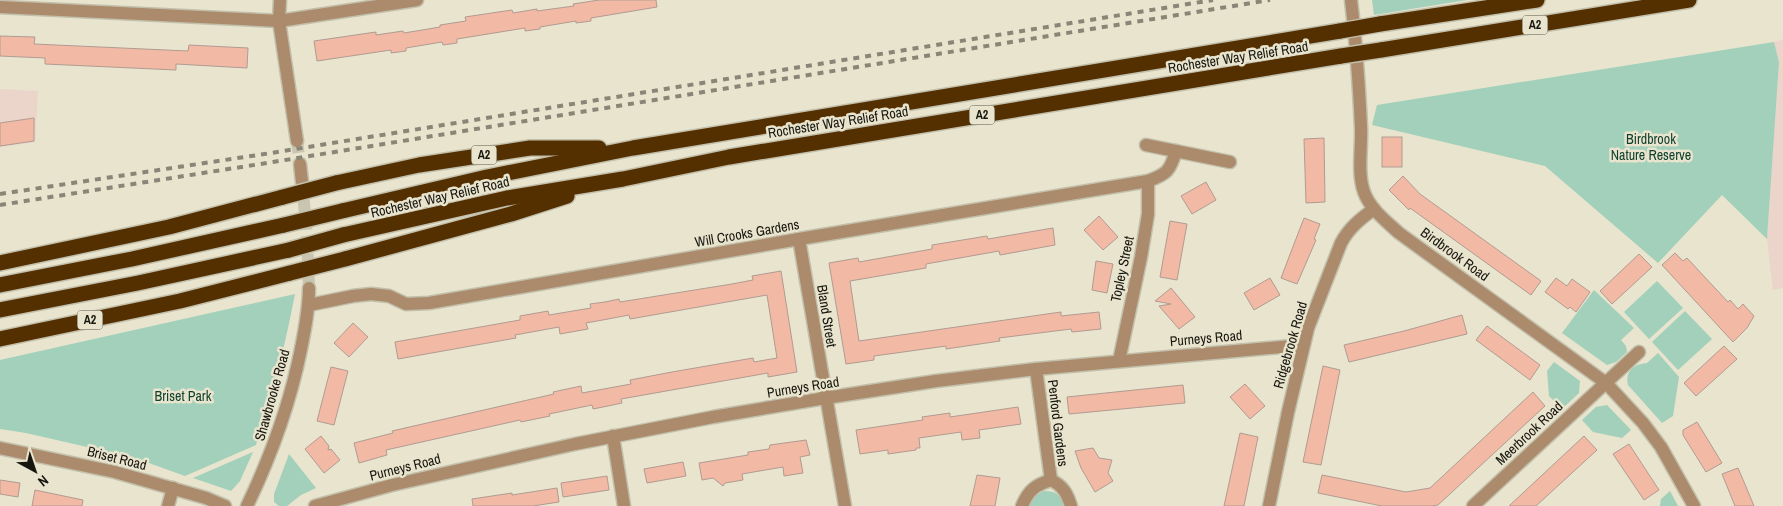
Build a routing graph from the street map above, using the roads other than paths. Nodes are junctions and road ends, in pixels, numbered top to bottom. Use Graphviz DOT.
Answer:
graph roads {
  1 [pos="280,0"];
  2 [pos="417,0"];
  3 [pos="1351,0"];
  4 [pos="1537,0"];
  5 [pos="1689,0"];
  6 [pos="0,7"];
  7 [pos="279,21"];
  8 [pos="296,141"];
  9 [pos="1146,145"];
  10 [pos="633,148"];
  11 [pos="1176,151"];
  12 [pos="1230,162"];
  13 [pos="300,164"];
  14 [pos="623,179"];
  15 [pos="302,182"];
  16 [pos="1148,182"];
  17 [pos="1374,209"];
  18 [pos="799,239"];
  19 [pos="0,263"];
  20 [pos="0,286"];
  21 [pos="309,288"];
  22 [pos="309,306"];
  23 [pos="0,310"];
  24 [pos="0,338"];
  25 [pos="1303,345"];
  26 [pos="1639,352"];
  27 [pos="1119,361"];
  28 [pos="1036,369"];
  29 [pos="1606,383"];
  30 [pos="825,398"];
  31 [pos="613,436"];
  32 [pos="0,448"];
  33 [pos="1051,480"];
  34 [pos="173,488"];
  35 [pos="168,506"];
  36 [pos="225,506"];
  37 [pos="247,506"];
  38 [pos="315,506"];
  39 [pos="624,506"];
  40 [pos="845,506"];
  41 [pos="1022,506"];
  42 [pos="1070,506"];
  43 [pos="1269,506"];
  44 [pos="1473,506"];
  45 [pos="1694,506"];
  1 -- 7 [label="street"];
  2 -- 7 [label="street"];
  3 -- 17 [label="street, Birdbrook Road"];
  4 -- 10 [label="highway, Rochester Way Relief Road / A2, bridge"];
  5 -- 14 [label="highway, Rochester Way Relief Road / A2, bridge"];
  6 -- 7 [label="street"];
  7 -- 8 [label="street"];
  9 -- 11 [label="street"];
  10 -- 19 [label="highway, A2, bridge"];
  10 -- 20 [label="highway, Rochester Way Relief Road / A2, bridge"];
  11 -- 12 [label="street"];
  11 -- 16 [label="street, Will Crooks Gardens"];
  13 -- 15 [label="street"];
  14 -- 23 [label="highway, Rochester Way Relief Road / A2, bridge"];
  14 -- 24 [label="highway, A2, bridge"];
  16 -- 18 [label="street, Will Crooks Gardens"];
  16 -- 27 [label="street, Topley Street"];
  17 -- 25 [label="street, Ridgebrook Road"];
  17 -- 29 [label="street, Birdbrook Road"];
  18 -- 22 [label="street, Will Crooks Gardens"];
  18 -- 30 [label="street, Bland Street"];
  21 -- 22 [label="street, Shawbrooke Road"];
  22 -- 37 [label="street, Shawbrooke Road"];
  25 -- 27 [label="street, Purneys Road"];
  25 -- 43 [label="street, Ridgebrook Road"];
  26 -- 29 [label="street"];
  27 -- 28 [label="street, Purneys Road"];
  28 -- 30 [label="street, Purneys Road"];
  28 -- 33 [label="street, Penford Gardens"];
  29 -- 44 [label="street, Meerbrook Road"];
  29 -- 45 [label="street, Birdbrook Road"];
  30 -- 31 [label="street, Purneys Road"];
  30 -- 40 [label="street, Bland Street"];
  31 -- 38 [label="street, Purneys Road"];
  31 -- 39 [label="street"];
  32 -- 34 [label="street, Briset Road"];
  33 -- 41 [label="street, Penford Gardens"];
  33 -- 42 [label="street, Penford Gardens"];
  34 -- 35 [label="street"];
  34 -- 36 [label="street, Briset Road"];
}
